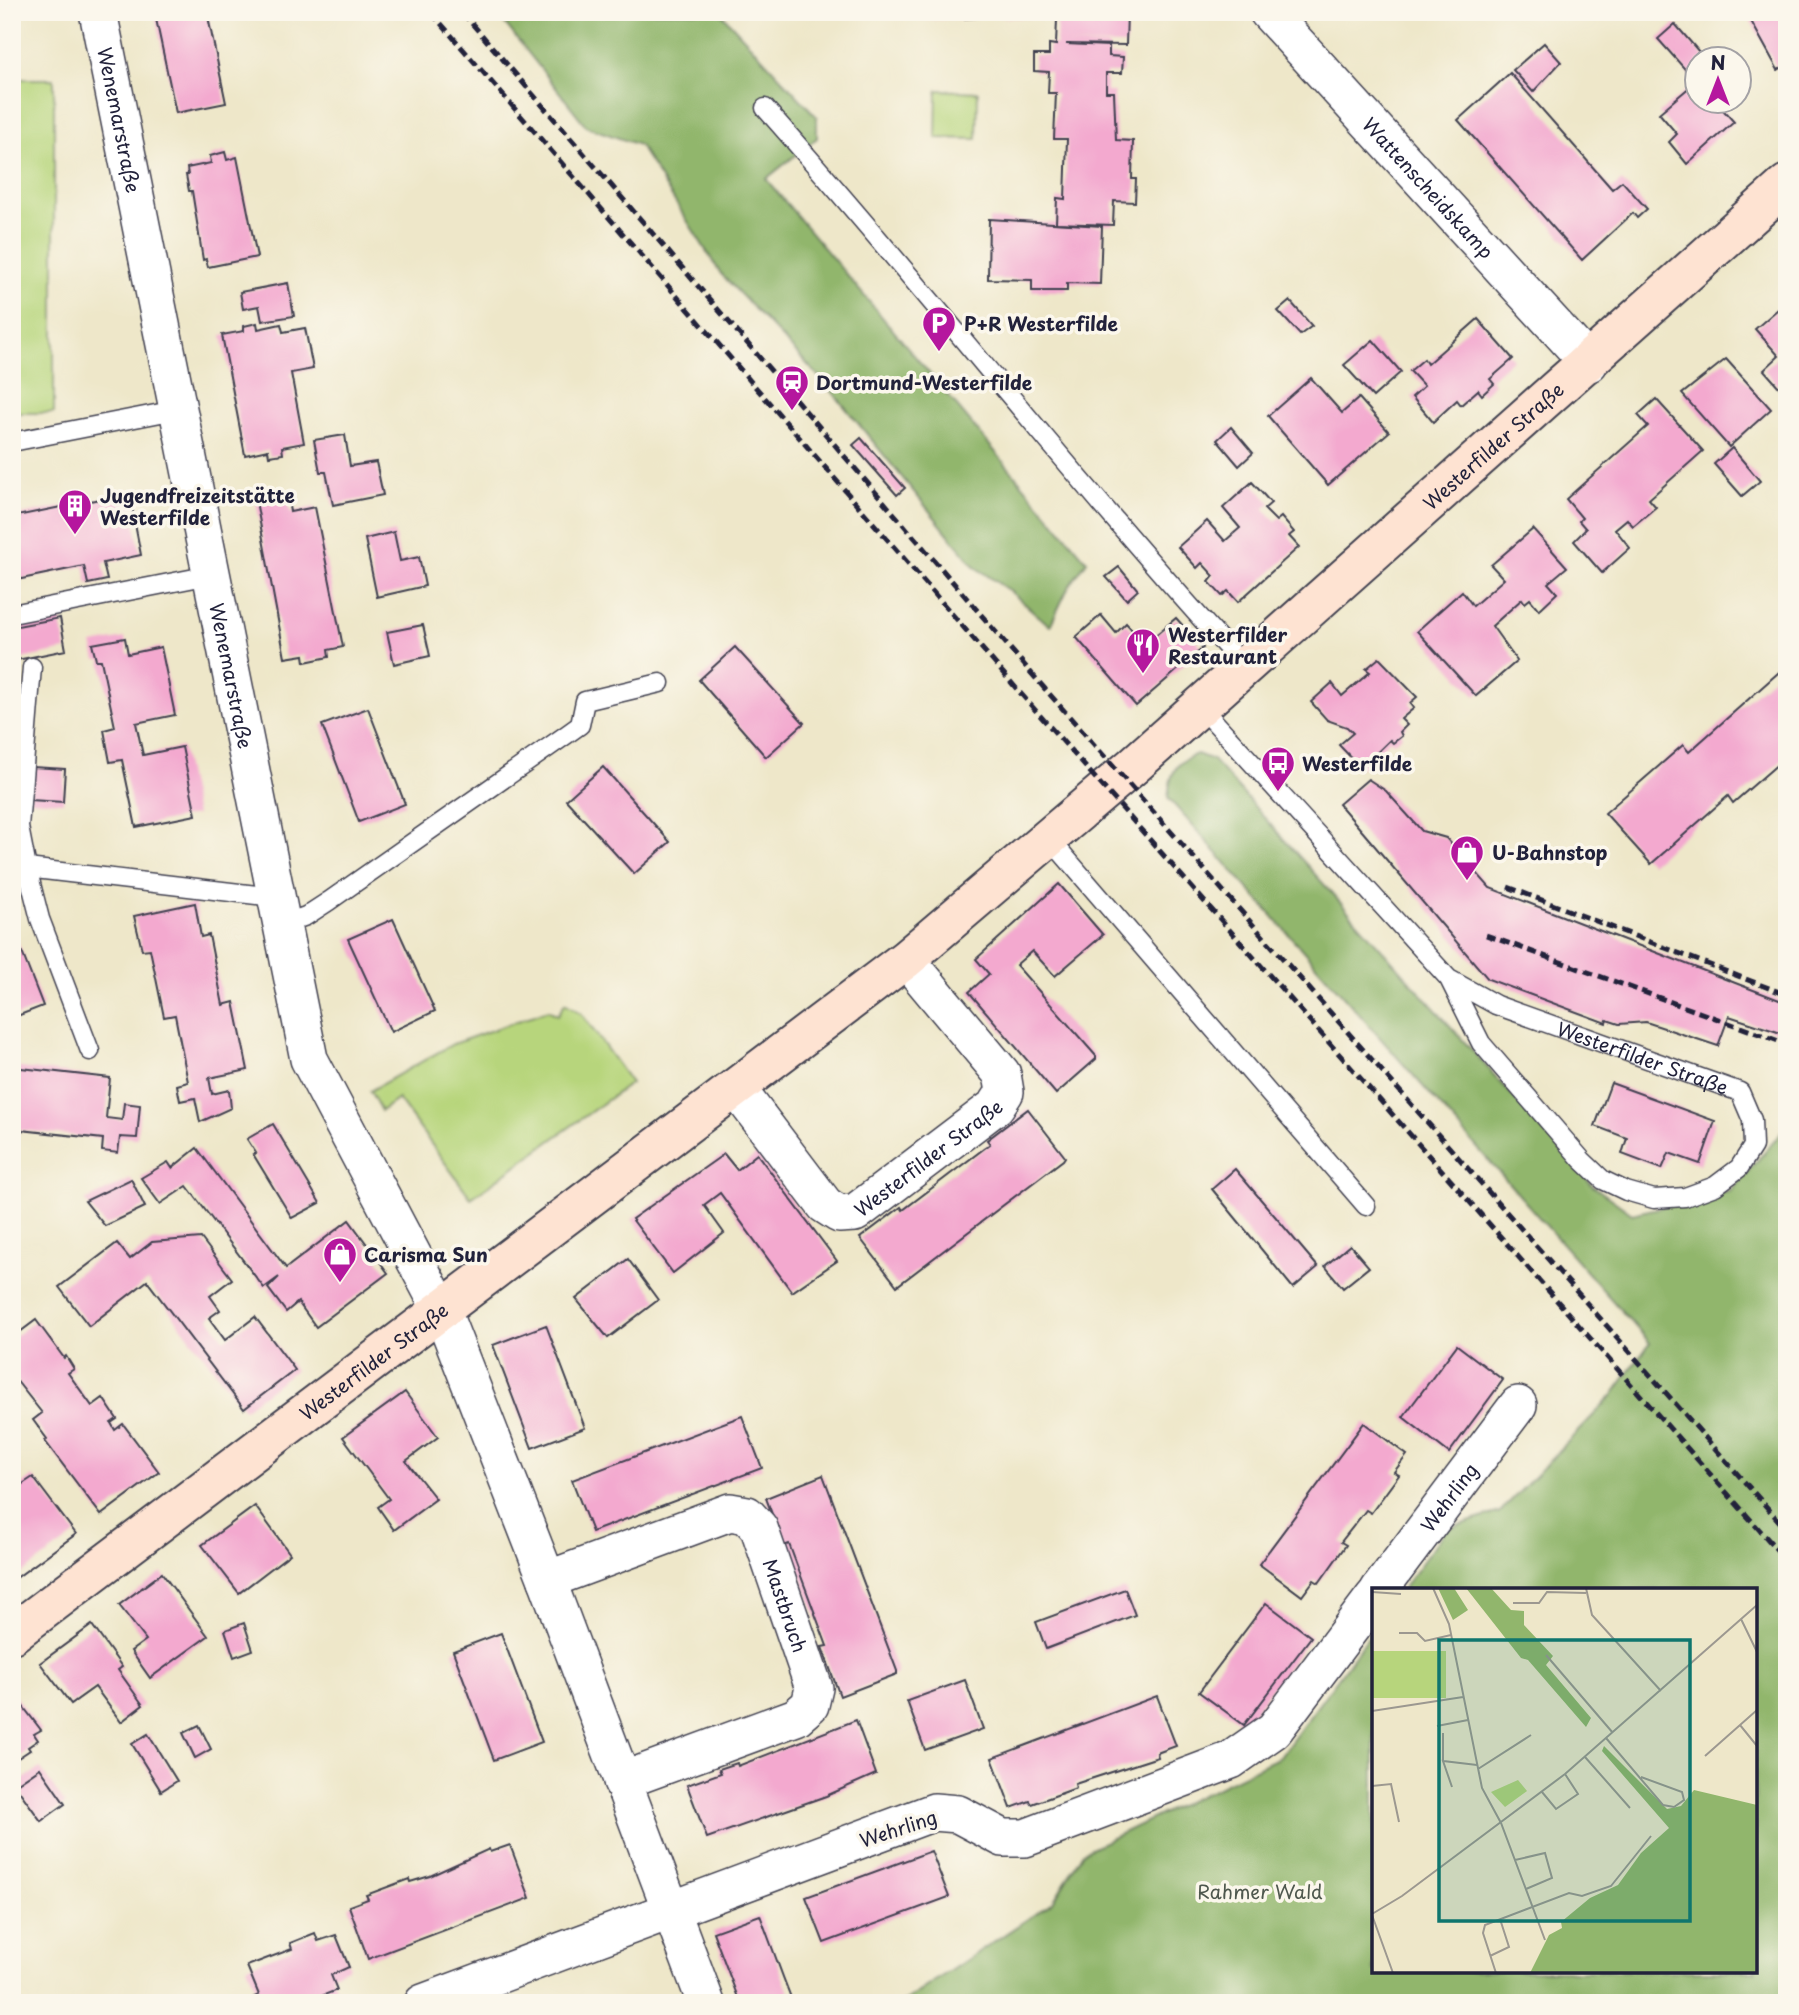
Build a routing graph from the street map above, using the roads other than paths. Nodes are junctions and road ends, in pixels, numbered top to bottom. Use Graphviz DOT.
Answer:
graph roads {
  1 [pos="98,12"];
  2 [pos="1268,12"];
  3 [pos="765,108"];
  4 [pos="1787,184"];
  5 [pos="1589,363"];
  6 [pos="176,410"];
  7 [pos="12,442"];
  8 [pos="210,575"];
  9 [pos="12,614"];
  10 [pos="1244,666"];
  11 [pos="32,667"];
  12 [pos="660,683"];
  13 [pos="1200,706"];
  14 [pos="1049,838"];
  15 [pos="27,868"];
  16 [pos="277,911"];
  17 [pos="906,958"];
  18 [pos="1449,979"];
  19 [pos="90,1051"];
  20 [pos="737,1089"];
  21 [pos="1366,1206"];
  22 [pos="442,1311"];
  23 [pos="1518,1405"];
  24 [pos="548,1580"];
  25 [pos="1381,1588"];
  26 [pos="1372,1600"];
  27 [pos="12,1634"];
  28 [pos="622,1781"];
  29 [pos="669,1909"];
  30 [pos="434,2001"];
  31 [pos="706,2003"];
  1 -- 6 [label="street, Wenemarstraße"];
  2 -- 5 [label="street, Wattenscheidskamp"];
  3 -- 10 [label="lane"];
  4 -- 5 [label="street, Westerfilder Straße"];
  5 -- 10 [label="street, Westerfilder Straße"];
  6 -- 7 [label="lane"];
  6 -- 8 [label="street, Wenemarstraße"];
  8 -- 9 [label="lane"];
  8 -- 16 [label="street, Wenemarstraße"];
  10 -- 13 [label="street, Westerfilder Straße"];
  11 -- 15 [label="lane"];
  12 -- 16 [label="lane"];
  13 -- 14 [label="street, Westerfilder Straße"];
  13 -- 18 [label="lane, Westerfilder Straße"];
  14 -- 17 [label="street, Westerfilder Straße"];
  14 -- 21 [label="lane"];
  15 -- 16 [label="lane"];
  15 -- 19 [label="lane"];
  16 -- 22 [label="street, Wenemarstraße"];
  17 -- 20 [label="street, Westerfilder Straße"];
  17 -- 20 [label="street, Westerfilder Straße"];
  18 -- 18 [label="lane, Westerfilder Straße"];
  20 -- 22 [label="street, Westerfilder Straße"];
  22 -- 24 [label="street"];
  22 -- 27 [label="street, Westerfilder Straße"];
  23 -- 25 [label="street, Wehrling"];
  24 -- 28 [label="street"];
  24 -- 28 [label="street, Mastbruch"];
  26 -- 29 [label="street, Wehrling"];
  28 -- 29 [label="street"];
  29 -- 30 [label="street, Wehrling"];
  29 -- 31 [label="street"];
}
